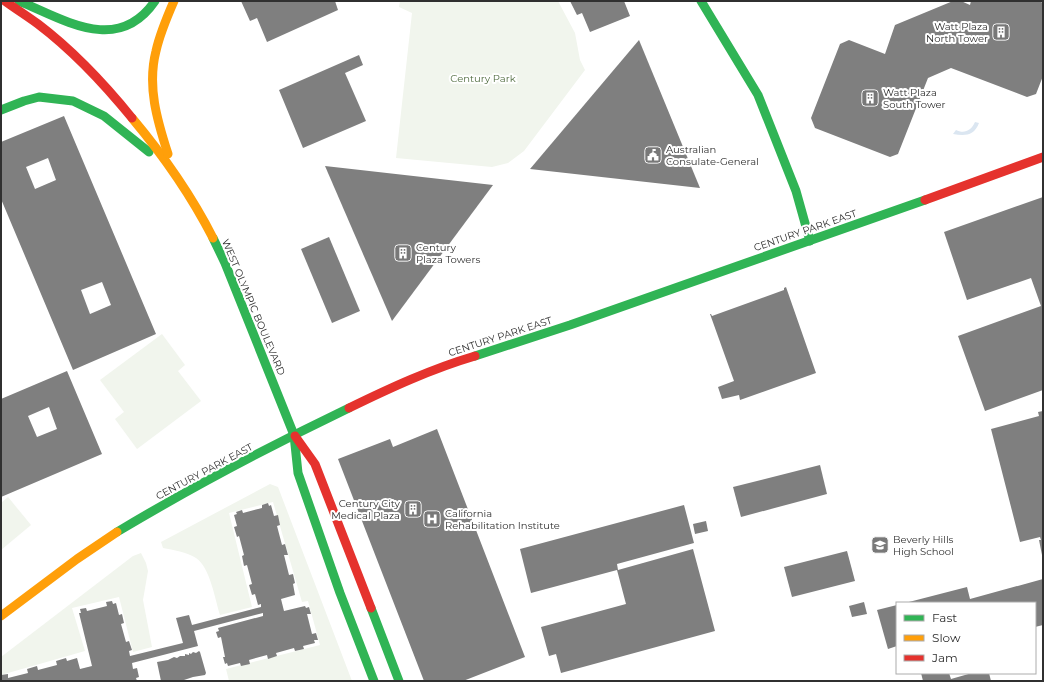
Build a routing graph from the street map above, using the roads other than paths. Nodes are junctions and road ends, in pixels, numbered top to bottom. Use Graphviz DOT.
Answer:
graph roads {
  1 [pos="5,1"];
  2 [pos="18,1"];
  3 [pos="155,1"];
  4 [pos="174,1"];
  5 [pos="701,1"];
  6 [pos="1,110"];
  7 [pos="1043,157"];
  8 [pos="174,172"];
  9 [pos="810,241"];
  10 [pos="294,435"];
  11 [pos="1,616"];
  12 [pos="374,681"];
  13 [pos="399,681"];
  1 -- 8 [label="main road, WEST OLYMPIC BOULEVARD"];
  2 -- 3 [label="main road"];
  4 -- 8 [label="main road"];
  5 -- 9 [label="main road"];
  6 -- 8 [label="main road"];
  7 -- 9 [label="main road, CENTURY PARK EAST"];
  8 -- 10 [label="main road, WEST OLYMPIC BOULEVARD"];
  9 -- 10 [label="main road, CENTURY PARK EAST"];
  10 -- 11 [label="main road, CENTURY PARK EAST"];
  10 -- 12 [label="main road, WEST OLYMPIC BOULEVARD"];
  10 -- 13 [label="main road, WEST OLYMPIC BOULEVARD"];
}
